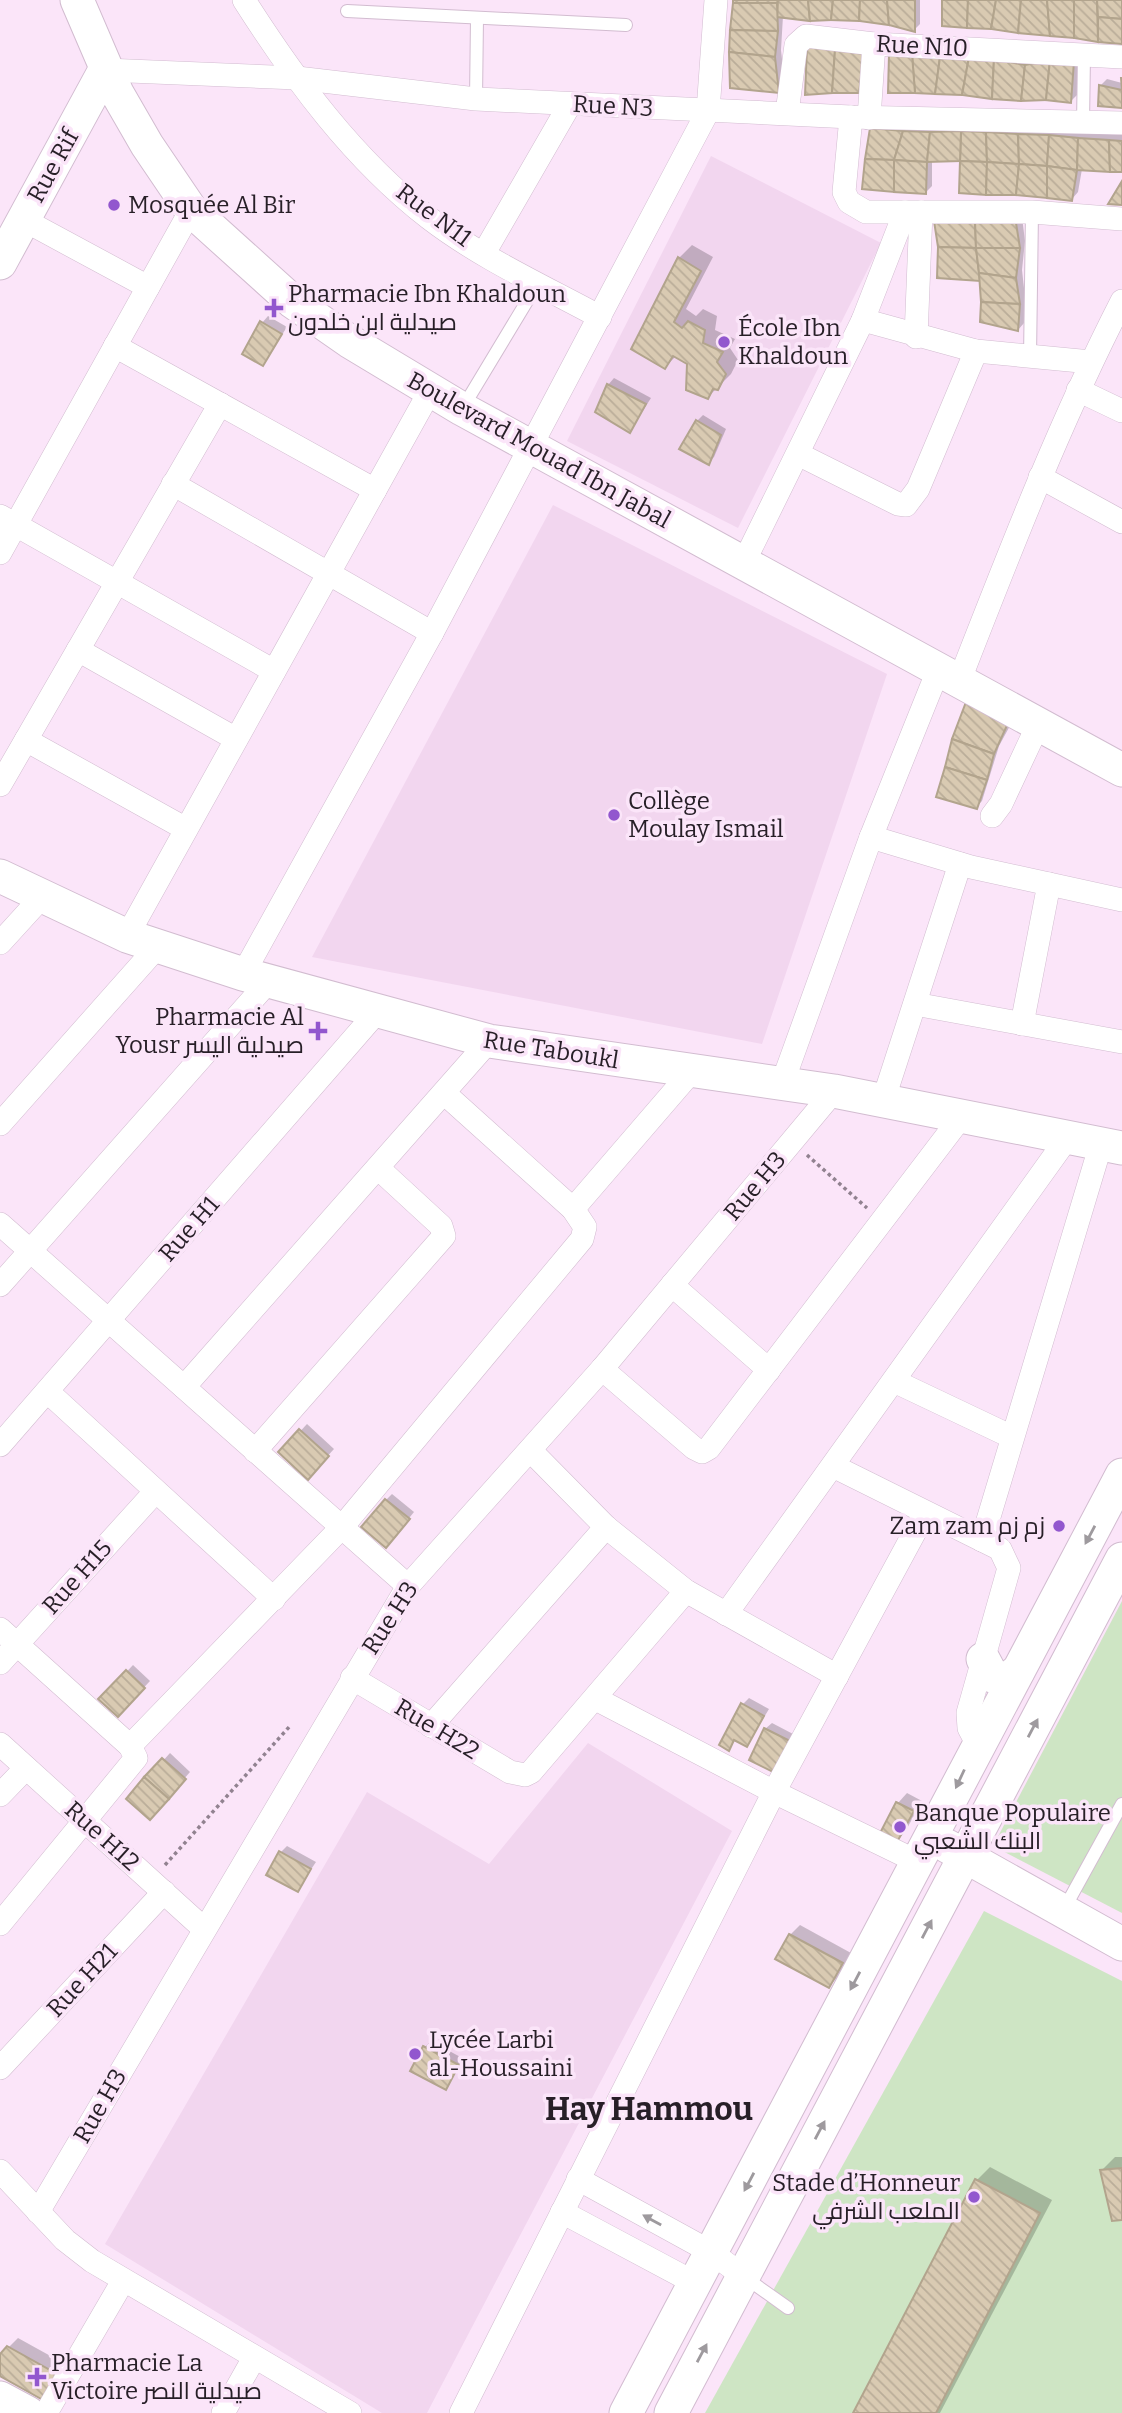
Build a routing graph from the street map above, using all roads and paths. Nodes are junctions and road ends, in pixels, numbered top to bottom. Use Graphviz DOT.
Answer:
graph roads {
  1 [pos="76,0"];
  2 [pos="244,0"];
  3 [pos="716,0"];
  4 [pos="347,11"];
  5 [pos="477,18"];
  6 [pos="626,25"];
  7 [pos="874,44"];
  8 [pos="1084,55"];
  9 [pos="1122,57"];
  10 [pos="105,70"];
  11 [pos="297,78"];
  12 [pos="476,99"];
  13 [pos="570,104"];
  14 [pos="708,110"];
  15 [pos="788,113"];
  16 [pos="860,117"];
  17 [pos="1122,123"];
  18 [pos="1083,124"];
  19 [pos="191,210"];
  20 [pos="913,212"];
  21 [pos="1032,212"];
  22 [pos="1122,219"];
  23 [pos="24,220"];
  24 [pos="3,252"];
  25 [pos="484,253"];
  26 [pos="538,283"];
  27 [pos="148,287"];
  28 [pos="1122,301"];
  29 [pos="600,317"];
  30 [pos="863,320"];
  31 [pos="916,337"];
  32 [pos="115,346"];
  33 [pos="976,351"];
  34 [pos="1030,358"];
  35 [pos="1091,362"];
  36 [pos="1078,390"];
  37 [pos="430,391"];
  38 [pos="220,404"];
  39 [pos="462,409"];
  40 [pos="1122,411"];
  41 [pos="529,447"];
  42 [pos="798,454"];
  43 [pos="1040,477"];
  44 [pos="173,484"];
  45 [pos="375,489"];
  46 [pos="8,520"];
  47 [pos="1122,522"];
  48 [pos="0,553"];
  49 [pos="743,564"];
  50 [pos="329,575"];
  51 [pos="117,582"];
  52 [pos="432,633"];
  53 [pos="78,650"];
  54 [pos="274,671"];
  55 [pos="949,674"];
  56 [pos="1038,724"];
  57 [pos="236,739"];
  58 [pos="26,740"];
  59 [pos="1119,761"];
  60 [pos="0,785"];
  61 [pos="992,816"];
  62 [pos="186,829"];
  63 [pos="871,837"];
  64 [pos="960,864"];
  65 [pos="0,876"];
  66 [pos="1049,884"];
  67 [pos="41,898"];
  68 [pos="1122,900"];
  69 [pos="127,936"];
  70 [pos="0,943"];
  71 [pos="158,946"];
  72 [pos="256,978"];
  73 [pos="915,1004"];
  74 [pos="376,1013"];
  75 [pos="1022,1024"];
  76 [pos="489,1041"];
  77 [pos="1122,1042"];
  78 [pos="691,1072"];
  79 [pos="782,1084"];
  80 [pos="834,1091"];
  81 [pos="444,1093"];
  82 [pos="883,1101"];
  83 [pos="962,1116"];
  84 [pos="0,1124"];
  85 [pos="1068,1137"];
  86 [pos="792,1142"];
  87 [pos="1111,1146"];
  88 [pos="378,1168"];
  89 [pos="573,1209"];
  90 [pos="881,1221"];
  91 [pos="0,1224"];
  92 [pos="30,1251"];
  93 [pos="0,1284"];
  94 [pos="672,1285"];
  95 [pos="109,1321"];
  96 [pos="602,1369"];
  97 [pos="769,1370"];
  98 [pos="894,1381"];
  99 [pos="184,1387"];
  100 [pos="48,1392"];
  101 [pos="1012,1437"];
  102 [pos="0,1445"];
  103 [pos="256,1451"];
  104 [pos="531,1451"];
  105 [pos="832,1466"];
  106 [pos="1122,1475"];
  107 [pos="155,1492"];
  108 [pos="925,1513"];
  109 [pos="342,1527"];
  110 [pos="606,1527"];
  111 [pos="982,1540"];
  112 [pos="1122,1559"];
  113 [pos="408,1586"];
  114 [pos="686,1591"];
  115 [pos="274,1599"];
  116 [pos="726,1614"];
  117 [pos="8,1637"];
  118 [pos="983,1659"];
  119 [pos="0,1663"];
  120 [pos="1018,1671"];
  121 [pos="837,1676"];
  122 [pos="352,1678"];
  123 [pos="596,1699"];
  124 [pos="290,1726"];
  125 [pos="431,1726"];
  126 [pos="978,1743"];
  127 [pos="0,1744"];
  128 [pos="130,1746"];
  129 [pos="26,1768"];
  130 [pos="774,1792"];
  131 [pos="0,1795"];
  132 [pos="1122,1804"];
  133 [pos="87,1821"];
  134 [pos="925,1849"];
  135 [pos="964,1857"];
  136 [pos="157,1886"];
  137 [pos="1062,1912"];
  138 [pos="0,1924"];
  139 [pos="203,1928"];
  140 [pos="1122,1944"];
  141 [pos="0,2068"];
  142 [pos="0,2171"];
  143 [pos="578,2179"];
  144 [pos="38,2212"];
  145 [pos="562,2212"];
  146 [pos="711,2252"];
  147 [pos="743,2276"];
  148 [pos="123,2281"];
  149 [pos="695,2283"];
  150 [pos="788,2308"];
  151 [pos="254,2358"];
  152 [pos="0,2398"];
  153 [pos="28,2413"];
  154 [pos="47,2413"];
  155 [pos="223,2413"];
  156 [pos="350,2413"];
  157 [pos="461,2413"];
  158 [pos="626,2413"];
  159 [pos="671,2413"];
  1 -- 10 [label="main road, Boulevard Mouad Ibn Jabal"];
  2 -- 11 [label="street, Rue N11"];
  3 -- 14 [label="street"];
  4 -- 5 [label="lane"];
  5 -- 6 [label="lane"];
  5 -- 12 [label="lane"];
  7 -- 8 [label="street, Rue N10"];
  7 -- 15 [label="street, Rue N10"];
  7 -- 16 [label="street"];
  8 -- 9 [label="street, Rue N10"];
  8 -- 18 [label="lane"];
  10 -- 11 [label="street, Rue N3"];
  10 -- 19 [label="main road, Boulevard Mouad Ibn Jabal"];
  10 -- 23 [label="main road, Rue Rif"];
  11 -- 12 [label="street, Rue N3"];
  11 -- 25 [label="street, Rue N11"];
  12 -- 13 [label="street, Rue N3"];
  13 -- 14 [label="street, Rue N3"];
  13 -- 25 [label="street"];
  14 -- 15 [label="street, Rue N3"];
  14 -- 29 [label="street"];
  15 -- 16 [label="street, Rue N3"];
  16 -- 18 [label="street, Rue N3"];
  16 -- 20 [label="street"];
  17 -- 18 [label="street, Rue N3"];
  19 -- 27 [label="street"];
  19 -- 37 [label="main road, Boulevard Mouad Ibn Jabal"];
  20 -- 21 [label="street"];
  20 -- 30 [label="street"];
  20 -- 31 [label="street"];
  21 -- 22 [label="street"];
  21 -- 34 [label="lane"];
  23 -- 24 [label="main road, Rue Rif"];
  23 -- 27 [label="street"];
  25 -- 26 [label="street, Rue N11"];
  26 -- 29 [label="street, Rue N11"];
  26 -- 39 [label="lane"];
  27 -- 32 [label="street"];
  28 -- 35 [label="street"];
  29 -- 41 [label="street"];
  30 -- 31 [label="street"];
  30 -- 42 [label="street"];
  31 -- 33 [label="street"];
  32 -- 38 [label="street"];
  32 -- 46 [label="street"];
  33 -- 34 [label="street"];
  33 -- 42 [label="street"];
  34 -- 35 [label="street"];
  35 -- 36 [label="street"];
  36 -- 40 [label="street"];
  36 -- 43 [label="street"];
  37 -- 39 [label="main road, Boulevard Mouad Ibn Jabal"];
  37 -- 45 [label="street"];
  38 -- 44 [label="street"];
  38 -- 45 [label="street"];
  39 -- 41 [label="main road, Boulevard Mouad Ibn Jabal"];
  41 -- 49 [label="main road, Boulevard Mouad Ibn Jabal"];
  41 -- 52 [label="street"];
  42 -- 49 [label="street"];
  43 -- 47 [label="street"];
  43 -- 55 [label="street"];
  44 -- 50 [label="street"];
  44 -- 51 [label="street"];
  45 -- 50 [label="street"];
  46 -- 48 [label="street"];
  46 -- 51 [label="street"];
  49 -- 55 [label="main road, Boulevard Mouad Ibn Jabal"];
  50 -- 52 [label="street"];
  50 -- 54 [label="street"];
  51 -- 53 [label="street"];
  51 -- 54 [label="street"];
  52 -- 72 [label="street"];
  53 -- 57 [label="street"];
  53 -- 58 [label="street"];
  54 -- 57 [label="street"];
  55 -- 56 [label="main road, Boulevard Mouad Ibn Jabal"];
  55 -- 63 [label="street"];
  56 -- 59 [label="main road, Boulevard Mouad Ibn Jabal"];
  56 -- 61 [label="street"];
  57 -- 62 [label="street"];
  58 -- 60 [label="street"];
  58 -- 62 [label="street"];
  62 -- 69 [label="street"];
  63 -- 64 [label="street"];
  63 -- 79 [label="street"];
  64 -- 66 [label="street"];
  64 -- 73 [label="street"];
  65 -- 67 [label="main road, Rue Taboukl"];
  66 -- 68 [label="street"];
  66 -- 75 [label="street"];
  67 -- 69 [label="main road, Rue Taboukl"];
  67 -- 70 [label="street"];
  69 -- 71 [label="main road, Rue Taboukl"];
  71 -- 72 [label="main road, Rue Taboukl"];
  71 -- 84 [label="street"];
  72 -- 74 [label="main road, Rue Taboukl"];
  72 -- 92 [label="street"];
  73 -- 75 [label="street"];
  73 -- 82 [label="street"];
  74 -- 76 [label="main road, Rue Taboukl"];
  74 -- 95 [label="street, Rue H1"];
  75 -- 77 [label="street"];
  76 -- 78 [label="main road, Rue Taboukl"];
  76 -- 81 [label="street"];
  78 -- 79 [label="main road, Rue Taboukl"];
  78 -- 89 [label="street"];
  79 -- 80 [label="main road, Rue Taboukl"];
  80 -- 82 [label="main road, Rue Taboukl"];
  80 -- 86 [label="street, Rue H3"];
  81 -- 88 [label="street"];
  81 -- 89 [label="street"];
  82 -- 83 [label="main road, Rue Taboukl"];
  83 -- 85 [label="main road, Rue Taboukl"];
  83 -- 90 [label="street"];
  85 -- 87 [label="main road, Rue Taboukl"];
  85 -- 98 [label="street"];
  86 -- 90 [label="path"];
  86 -- 94 [label="street, Rue H3"];
  87 -- 101 [label="street"];
  88 -- 99 [label="street"];
  88 -- 103 [label="street"];
  89 -- 109 [label="street"];
  90 -- 97 [label="street"];
  91 -- 92 [label="street"];
  92 -- 93 [label="street"];
  92 -- 95 [label="street"];
  94 -- 96 [label="street, Rue H3"];
  94 -- 97 [label="street"];
  95 -- 99 [label="street"];
  95 -- 100 [label="street, Rue H1"];
  96 -- 97 [label="street"];
  96 -- 104 [label="street, Rue H3"];
  98 -- 101 [label="street"];
  98 -- 105 [label="street"];
  99 -- 103 [label="street"];
  100 -- 102 [label="street, Rue H1"];
  100 -- 107 [label="street"];
  101 -- 111 [label="street"];
  103 -- 109 [label="street"];
  104 -- 110 [label="street"];
  104 -- 113 [label="street, Rue H3"];
  105 -- 108 [label="street"];
  105 -- 116 [label="street"];
  106 -- 120 [label="main road, one-way"];
  107 -- 115 [label="street"];
  107 -- 117 [label="street, Rue H15"];
  108 -- 111 [label="street"];
  108 -- 121 [label="street"];
  109 -- 113 [label="street"];
  109 -- 115 [label="street"];
  110 -- 114 [label="street"];
  110 -- 125 [label="street"];
  111 -- 118 [label="street"];
  135 -- 112 [label="main road, one-way"];
  113 -- 122 [label="street, Rue H3"];
  114 -- 116 [label="street"];
  114 -- 123 [label="street"];
  115 -- 128 [label="street"];
  116 -- 121 [label="street"];
  117 -- 119 [label="street, Rue H15"];
  117 -- 128 [label="street"];
  118 -- 120 [label="main road"];
  118 -- 126 [label="street"];
  120 -- 126 [label="main road"];
  121 -- 130 [label="street"];
  122 -- 125 [label="street, Rue H22"];
  122 -- 139 [label="street, Rue H3"];
  123 -- 125 [label="street, Rue H22"];
  123 -- 130 [label="street"];
  124 -- 136 [label="path"];
  126 -- 134 [label="main road, one-way"];
  127 -- 129 [label="street, Rue H12"];
  128 -- 133 [label="street"];
  129 -- 131 [label="street"];
  129 -- 133 [label="street, Rue H12"];
  130 -- 134 [label="street"];
  130 -- 143 [label="street"];
  132 -- 137 [label="lane"];
  133 -- 136 [label="street, Rue H12"];
  133 -- 138 [label="street"];
  134 -- 135 [label="main road"];
  134 -- 146 [label="main road, one-way"];
  135 -- 137 [label="main road"];
  147 -- 135 [label="main road, one-way"];
  136 -- 139 [label="street, Rue H12"];
  136 -- 141 [label="street, Rue H21"];
  137 -- 140 [label="main road"];
  139 -- 144 [label="street, Rue H3"];
  142 -- 144 [label="street"];
  143 -- 145 [label="street"];
  146 -- 143 [label="street, one-way"];
  144 -- 148 [label="street"];
  145 -- 149 [label="street"];
  145 -- 157 [label="street"];
  146 -- 147 [label="street"];
  146 -- 149 [label="main road"];
  147 -- 150 [label="lane"];
  159 -- 147 [label="main road, one-way"];
  148 -- 151 [label="street"];
  148 -- 154 [label="street"];
  149 -- 158 [label="main road"];
  151 -- 155 [label="street"];
  151 -- 156 [label="street"];
  152 -- 153 [label="main road"];
}
